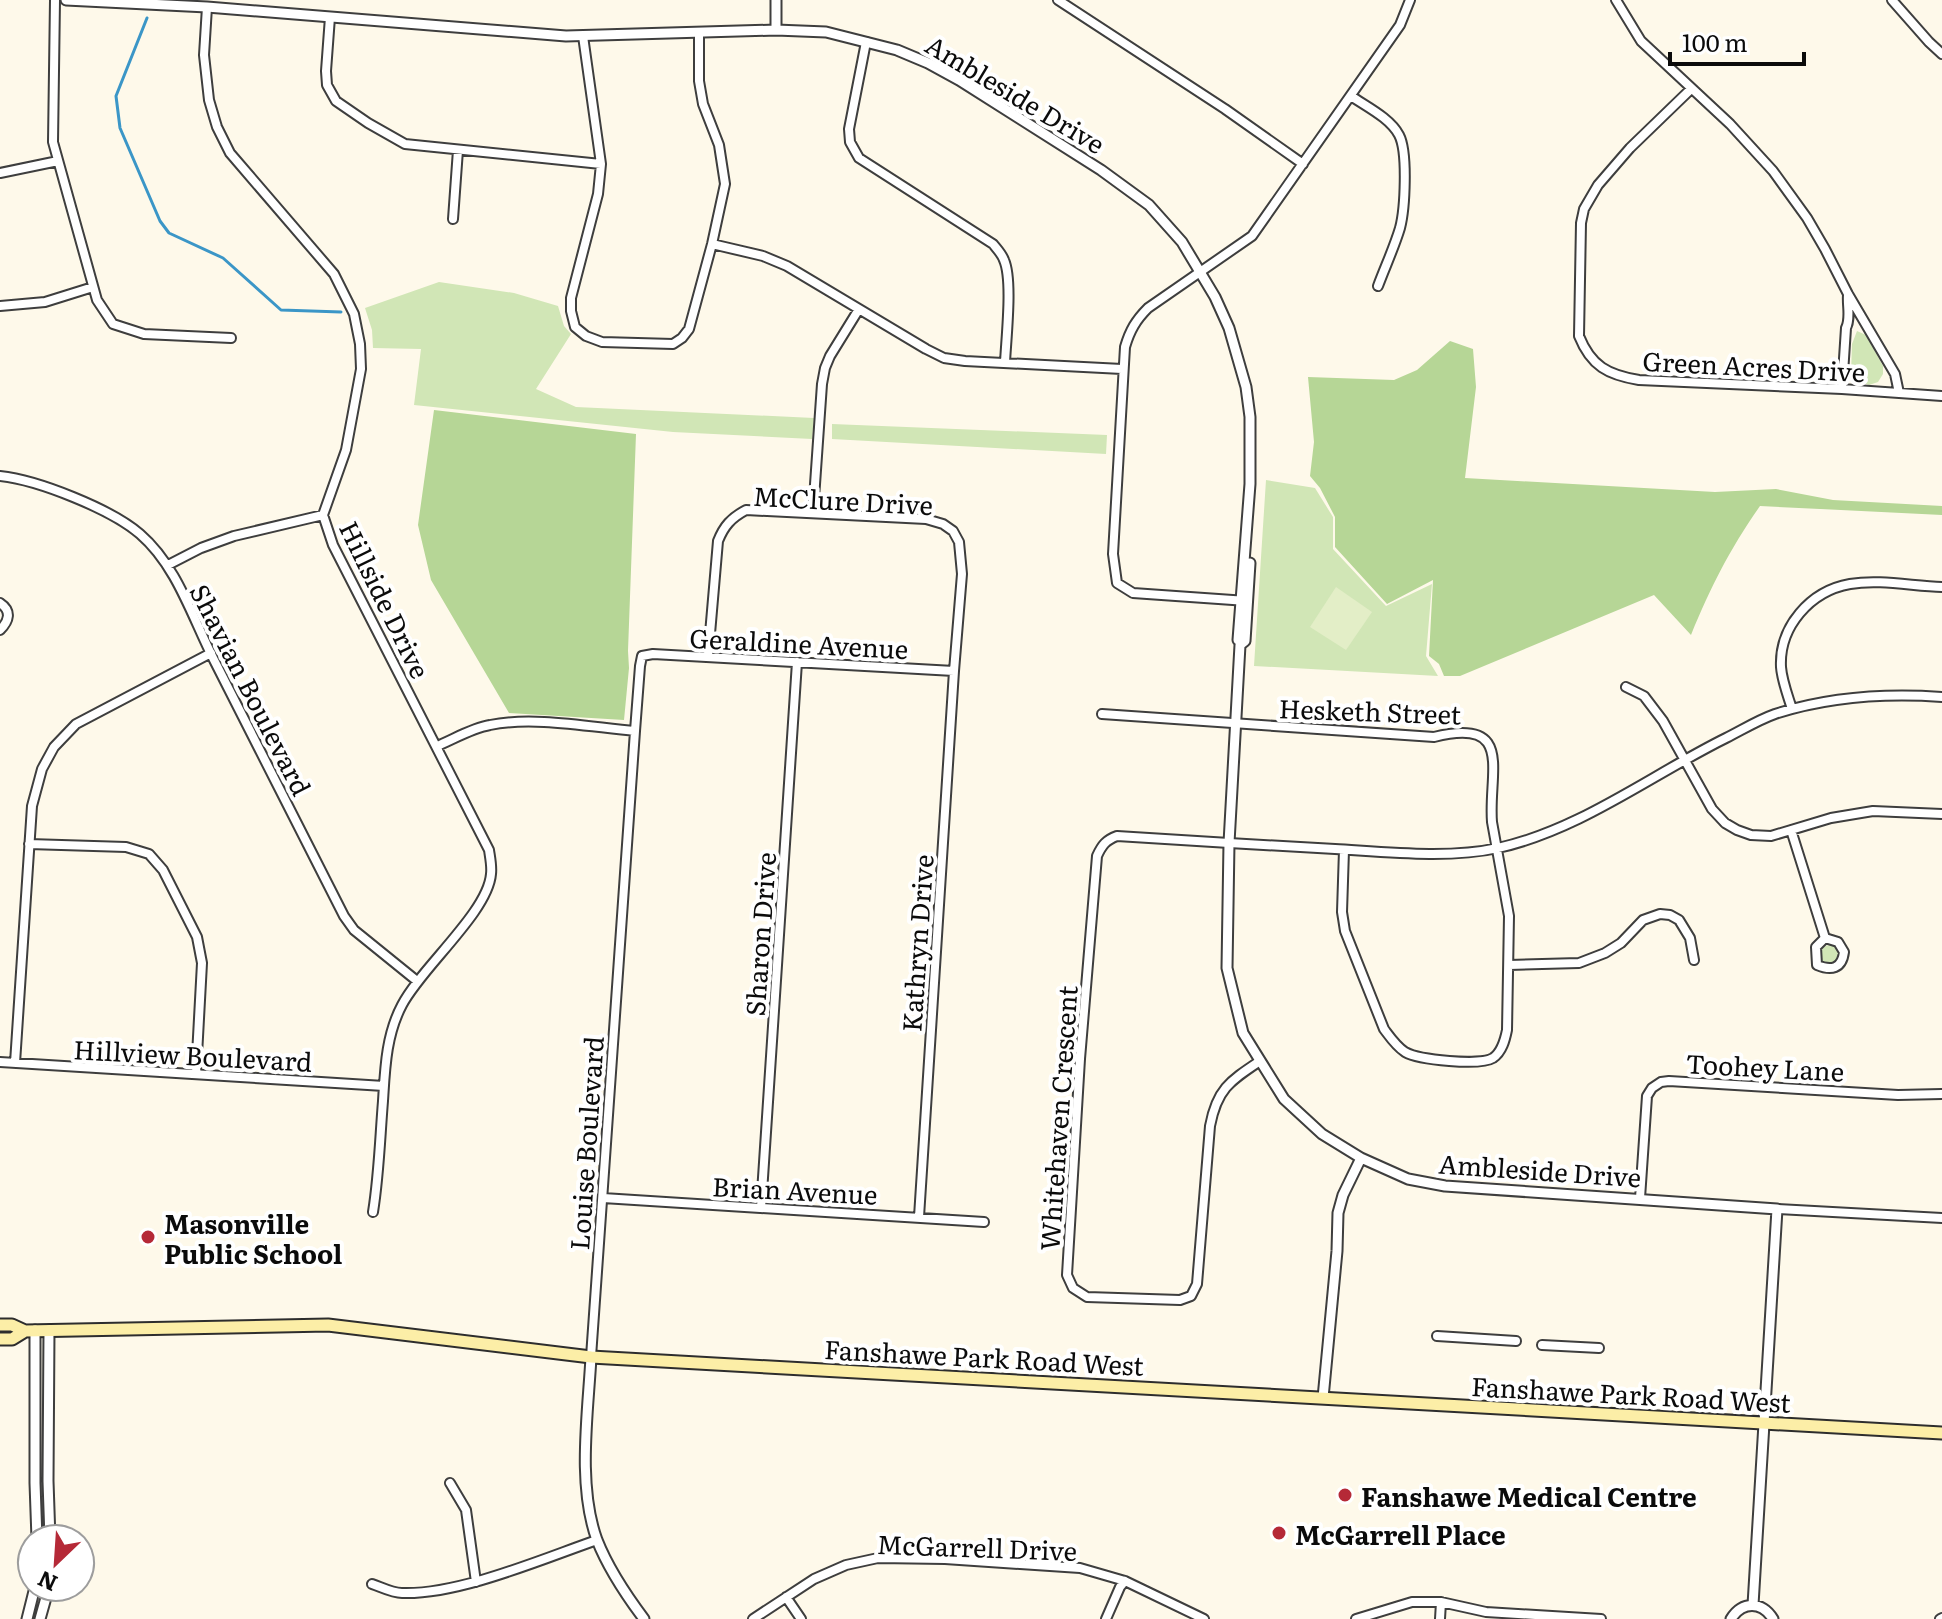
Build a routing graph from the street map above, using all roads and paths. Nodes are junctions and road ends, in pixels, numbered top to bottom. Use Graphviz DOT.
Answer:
graph roads {
  1 [pos="55,0"];
  2 [pos="66,0"];
  3 [pos="776,0"];
  4 [pos="1058,0"];
  5 [pos="1410,0"];
  6 [pos="1616,0"];
  7 [pos="1892,0"];
  8 [pos="207,7"];
  9 [pos="330,17"];
  10 [pos="776,30"];
  11 [pos="699,33"];
  12 [pos="583,36"];
  13 [pos="866,42"];
  14 [pos="1942,54"];
  15 [pos="1691,89"];
  16 [pos="1351,96"];
  17 [pos="458,150"];
  18 [pos="58,161"];
  19 [pos="601,164"];
  20 [pos="1303,164"];
  21 [pos="0,173"];
  22 [pos="453,219"];
  23 [pos="712,244"];
  24 [pos="1200,271"];
  25 [pos="1378,286"];
  26 [pos="93,287"];
  27 [pos="1848,294"];
  28 [pos="0,306"];
  29 [pos="859,309"];
  30 [pos="231,338"];
  31 [pos="1005,363"];
  32 [pos="1122,369"];
  33 [pos="1842,389"];
  34 [pos="1899,393"];
  35 [pos="1942,396"];
  36 [pos="0,476"];
  37 [pos="813,513"];
  38 [pos="323,515"];
  39 [pos="168,565"];
  40 [pos="1942,587"];
  41 [pos="1244,600"];
  42 [pos="0,603"];
  43 [pos="0,630"];
  44 [pos="211,653"];
  45 [pos="642,656"];
  46 [pos="708,657"];
  47 [pos="797,662"];
  48 [pos="954,671"];
  49 [pos="1626,687"];
  50 [pos="1942,697"];
  51 [pos="1792,709"];
  52 [pos="1102,714"];
  53 [pos="1237,723"];
  54 [pos="635,731"];
  55 [pos="437,746"];
  56 [pos="1684,759"];
  57 [pos="1942,814"];
  58 [pos="1791,830"];
  59 [pos="1229,843"];
  60 [pos="29,844"];
  61 [pos="1497,849"];
  62 [pos="1344,850"];
  63 [pos="1825,938"];
  64 [pos="1694,960"];
  65 [pos="1509,965"];
  66 [pos="417,981"];
  67 [pos="1260,1061"];
  68 [pos="0,1062"];
  69 [pos="15,1063"];
  70 [pos="196,1074"];
  71 [pos="384,1086"];
  72 [pos="1942,1094"];
  73 [pos="1361,1158"];
  74 [pos="603,1198"];
  75 [pos="1640,1198"];
  76 [pos="761,1208"];
  77 [pos="1777,1209"];
  78 [pos="373,1212"];
  79 [pos="919,1217"];
  80 [pos="1942,1218"];
  81 [pos="984,1222"];
  82 [pos="0,1325"];
  83 [pos="30,1330"];
  84 [pos="49,1330"];
  85 [pos="1437,1336"];
  86 [pos="0,1339"];
  87 [pos="1516,1341"];
  88 [pos="1542,1345"];
  89 [pos="1599,1348"];
  90 [pos="591,1357"];
  91 [pos="1323,1398"];
  92 [pos="1764,1423"];
  93 [pos="1942,1433"];
  94 [pos="450,1483"];
  95 [pos="36,1523"];
  96 [pos="49,1523"];
  97 [pos="597,1540"];
  98 [pos="1125,1581"];
  99 [pos="476,1582"];
  100 [pos="372,1584"];
  101 [pos="786,1597"];
  102 [pos="1441,1602"];
  103 [pos="1753,1605"];
  104 [pos="644,1619"];
  105 [pos="753,1619"];
  106 [pos="801,1619"];
  107 [pos="1106,1619"];
  108 [pos="1204,1619"];
  109 [pos="1356,1619"];
  110 [pos="1440,1619"];
  111 [pos="1601,1619"];
  112 [pos="1731,1619"];
  113 [pos="1773,1619"];
  1 -- 18 [label="street"];
  2 -- 8 [label="street, Ambleside Drive"];
  3 -- 10 [label="street"];
  4 -- 20 [label="street"];
  5 -- 16 [label="street"];
  6 -- 15 [label="street"];
  7 -- 14 [label="street"];
  8 -- 9 [label="street, Ambleside Drive"];
  8 -- 38 [label="street, Hillside Drive"];
  9 -- 12 [label="street, Ambleside Drive"];
  9 -- 17 [label="street"];
  10 -- 11 [label="street, Ambleside Drive"];
  10 -- 13 [label="street, Ambleside Drive"];
  11 -- 12 [label="street, Ambleside Drive"];
  11 -- 23 [label="street"];
  12 -- 19 [label="street"];
  13 -- 24 [label="street, Ambleside Drive"];
  13 -- 31 [label="street"];
  15 -- 27 [label="street"];
  15 -- 33 [label="street, Green Acres Drive"];
  16 -- 20 [label="street"];
  16 -- 25 [label="street"];
  17 -- 19 [label="street"];
  17 -- 22 [label="street"];
  18 -- 21 [label="street"];
  18 -- 26 [label="street"];
  19 -- 23 [label="street"];
  20 -- 24 [label="street"];
  23 -- 29 [label="street"];
  24 -- 32 [label="street"];
  24 -- 41 [label="street, Ambleside Drive"];
  26 -- 28 [label="street"];
  26 -- 30 [label="street"];
  27 -- 33 [label="street"];
  27 -- 34 [label="street"];
  29 -- 31 [label="street"];
  29 -- 37 [label="street"];
  31 -- 32 [label="street"];
  32 -- 41 [label="street"];
  33 -- 34 [label="street, Green Acres Drive"];
  34 -- 35 [label="street, Green Acres Drive"];
  36 -- 39 [label="street, Shavian Boulevard"];
  37 -- 46 [label="street, McClure Drive"];
  37 -- 48 [label="street, McClure Drive"];
  38 -- 39 [label="street"];
  38 -- 55 [label="street, Hillside Drive"];
  39 -- 44 [label="street, Shavian Boulevard"];
  40 -- 51 [label="street"];
  41 -- 53 [label="street, Ambleside Drive"];
  42 -- 43 [label="street"];
  44 -- 60 [label="street"];
  44 -- 66 [label="street, Shavian Boulevard"];
  45 -- 46 [label="street, Geraldine Avenue"];
  45 -- 54 [label="street, Louise Boulevard"];
  46 -- 47 [label="street, Geraldine Avenue"];
  47 -- 48 [label="street, Geraldine Avenue"];
  47 -- 76 [label="street, Sharon Drive"];
  48 -- 79 [label="street, Kathryn Drive"];
  49 -- 56 [label="street"];
  50 -- 51 [label="street"];
  51 -- 56 [label="street"];
  52 -- 53 [label="street"];
  53 -- 59 [label="street, Ambleside Drive"];
  53 -- 61 [label="street, Hesketh Street"];
  54 -- 55 [label="street"];
  54 -- 74 [label="street, Louise Boulevard"];
  55 -- 66 [label="street, Hillside Drive"];
  56 -- 58 [label="street"];
  56 -- 61 [label="street"];
  57 -- 58 [label="street"];
  58 -- 63 [label="street"];
  59 -- 62 [label="street"];
  59 -- 67 [label="street, Ambleside Drive"];
  59 -- 67 [label="street, Whitehaven Crescent"];
  60 -- 69 [label="street"];
  60 -- 70 [label="street"];
  61 -- 62 [label="street"];
  61 -- 65 [label="street"];
  62 -- 65 [label="street"];
  64 -- 65 [label="street"];
  66 -- 71 [label="street, Hillside Drive"];
  67 -- 73 [label="street, Ambleside Drive"];
  68 -- 69 [label="street, Hillview Boulevard"];
  69 -- 70 [label="street, Hillview Boulevard"];
  70 -- 71 [label="street, Hillview Boulevard"];
  71 -- 78 [label="street, Hillside Drive"];
  72 -- 75 [label="street, Toohey Lane"];
  73 -- 75 [label="street, Ambleside Drive"];
  73 -- 91 [label="street"];
  74 -- 76 [label="street, Brian Avenue"];
  74 -- 90 [label="street, Louise Boulevard"];
  75 -- 77 [label="street, Ambleside Drive"];
  76 -- 79 [label="street, Brian Avenue"];
  77 -- 80 [label="street, Ambleside Drive"];
  77 -- 92 [label="street"];
  79 -- 81 [label="street, Brian Avenue"];
  82 -- 83 [label="main road, Fanshawe Park Road West"];
  83 -- 84 [label="main road, Fanshawe Park Road West"];
  83 -- 86 [label="main road, Fanshawe Park Road West"];
  83 -- 95 [label="street"];
  84 -- 90 [label="main road, Fanshawe Park Road West"];
  84 -- 96 [label="street"];
  85 -- 87 [label="street"];
  88 -- 89 [label="street"];
  90 -- 91 [label="main road, Fanshawe Park Road West"];
  90 -- 97 [label="street, Louise Boulevard"];
  91 -- 92 [label="main road, Fanshawe Park Road West"];
  92 -- 93 [label="main road, Fanshawe Park Road West"];
  92 -- 103 [label="street"];
  94 -- 99 [label="street"];
  97 -- 99 [label="street"];
  97 -- 104 [label="street, Louise Boulevard"];
  98 -- 101 [label="street, McGarrell Drive"];
  98 -- 107 [label="street"];
  98 -- 108 [label="street, McGarrell Drive"];
  99 -- 100 [label="street"];
  101 -- 105 [label="street, McGarrell Drive"];
  101 -- 106 [label="street"];
  102 -- 109 [label="street"];
  102 -- 110 [label="street"];
  102 -- 111 [label="street"];
  103 -- 112 [label="street"];
  103 -- 113 [label="street"];
}
